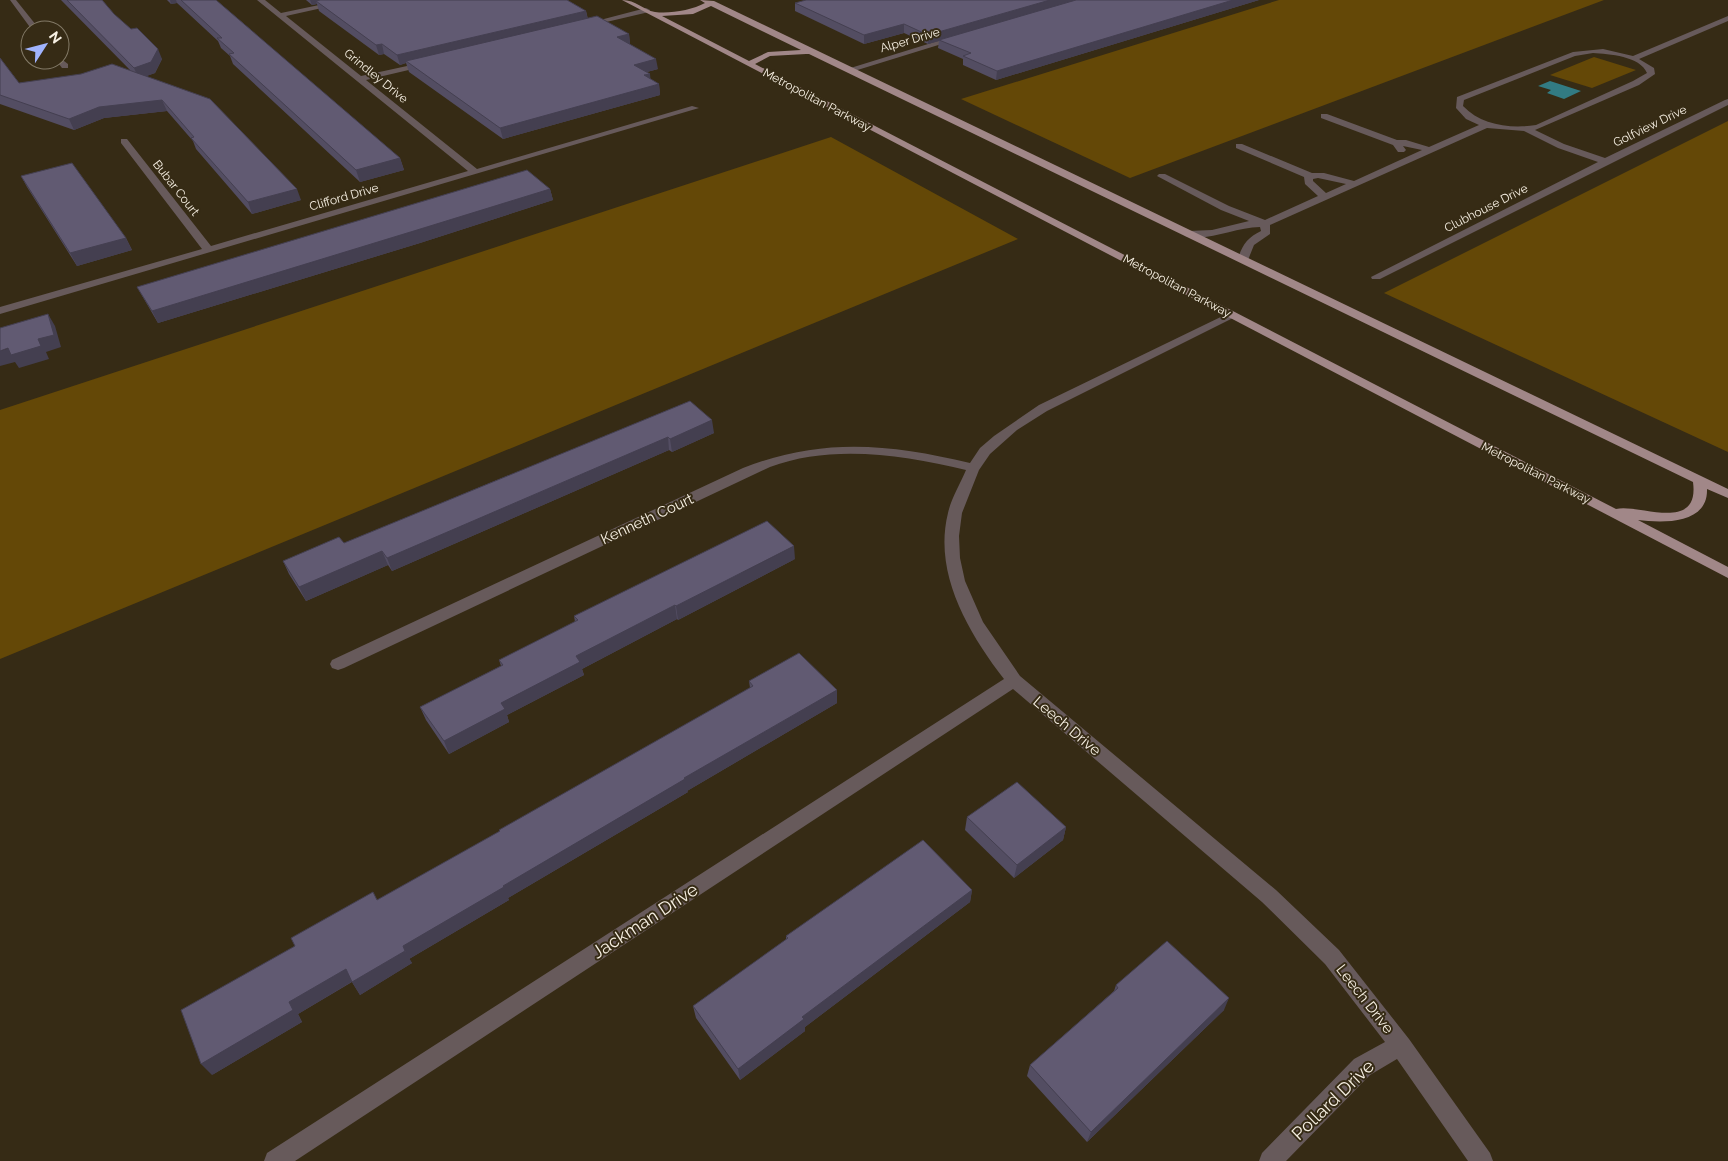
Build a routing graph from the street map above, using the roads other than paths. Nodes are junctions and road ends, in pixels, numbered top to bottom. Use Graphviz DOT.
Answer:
graph roads {
  1 [pos="260,0"];
  2 [pos="354,0"];
  3 [pos="626,0"];
  4 [pos="12,1"];
  5 [pos="708,2"];
  6 [pos="649,12"];
  7 [pos="280,16"];
  8 [pos="1728,18"];
  9 [pos="28,20"];
  10 [pos="578,27"];
  11 [pos="962,37"];
  12 [pos="810,52"];
  13 [pos="1634,58"];
  14 [pos="436,61"];
  15 [pos="749,64"];
  16 [pos="848,70"];
  17 [pos="360,79"];
  18 [pos="1728,102"];
  19 [pos="695,108"];
  20 [pos="1324,116"];
  21 [pos="1486,125"];
  22 [pos="1526,130"];
  23 [pos="124,141"];
  24 [pos="1396,143"];
  25 [pos="1239,146"];
  26 [pos="1430,150"];
  27 [pos="1413,158"];
  28 [pos="1606,162"];
  29 [pos="475,172"];
  30 [pos="1162,176"];
  31 [pos="1310,176"];
  32 [pos="1355,184"];
  33 [pos="1325,198"];
  34 [pos="1265,224"];
  35 [pos="1189,234"];
  36 [pos="209,250"];
  37 [pos="1242,260"];
  38 [pos="1376,277"];
  39 [pos="0,311"];
  40 [pos="1231,315"];
  41 [pos="973,468"];
  42 [pos="1699,480"];
  43 [pos="1728,494"];
  44 [pos="1605,509"];
  45 [pos="1728,572"];
  46 [pos="338,664"];
  47 [pos="1014,680"];
  48 [pos="1401,1046"];
  49 [pos="275,1161"];
  50 [pos="1270,1161"];
  51 [pos="1482,1161"];
  1 -- 7 [label="street, Grindley Drive"];
  2 -- 7 [label="street"];
  3 -- 6 [label="main road, Metropolitan Parkway"];
  4 -- 9 [label="street"];
  5 -- 6 [label="main road"];
  5 -- 12 [label="main road"];
  6 -- 10 [label="street"];
  6 -- 15 [label="main road, Metropolitan Parkway"];
  7 -- 17 [label="street, Grindley Drive"];
  8 -- 13 [label="street"];
  11 -- 16 [label="street, Alper Drive"];
  12 -- 15 [label="main road"];
  12 -- 16 [label="main road"];
  13 -- 21 [label="street"];
  13 -- 22 [label="street"];
  14 -- 17 [label="street"];
  15 -- 40 [label="main road, Metropolitan Parkway"];
  16 -- 35 [label="main road"];
  17 -- 29 [label="street, Grindley Drive"];
  18 -- 28 [label="street, Golfview Drive"];
  19 -- 29 [label="street, Clifford Drive"];
  20 -- 24 [label="street"];
  21 -- 22 [label="street"];
  21 -- 26 [label="street"];
  22 -- 28 [label="street, Golfview Drive"];
  23 -- 36 [label="street, Bubar Court"];
  24 -- 26 [label="street"];
  24 -- 27 [label="street"];
  25 -- 31 [label="street"];
  26 -- 27 [label="street"];
  27 -- 32 [label="street"];
  28 -- 38 [label="street, Clubhouse Drive"];
  29 -- 36 [label="street, Clifford Drive"];
  30 -- 34 [label="street"];
  31 -- 32 [label="street"];
  31 -- 33 [label="street"];
  32 -- 33 [label="street"];
  33 -- 34 [label="street"];
  34 -- 35 [label="street"];
  34 -- 37 [label="street"];
  35 -- 37 [label="main road"];
  36 -- 39 [label="street, Clifford Drive"];
  37 -- 42 [label="main road"];
  40 -- 41 [label="street, Leech Drive"];
  40 -- 44 [label="main road, Metropolitan Parkway"];
  41 -- 46 [label="street, Kenneth Court"];
  41 -- 47 [label="street, Leech Drive"];
  42 -- 43 [label="main road"];
  42 -- 44 [label="main road"];
  44 -- 45 [label="main road, Metropolitan Parkway"];
  47 -- 48 [label="street, Leech Drive"];
  47 -- 49 [label="street, Jackman Drive"];
  48 -- 50 [label="street, Pollard Drive"];
  48 -- 51 [label="street, Leech Drive"];
}
